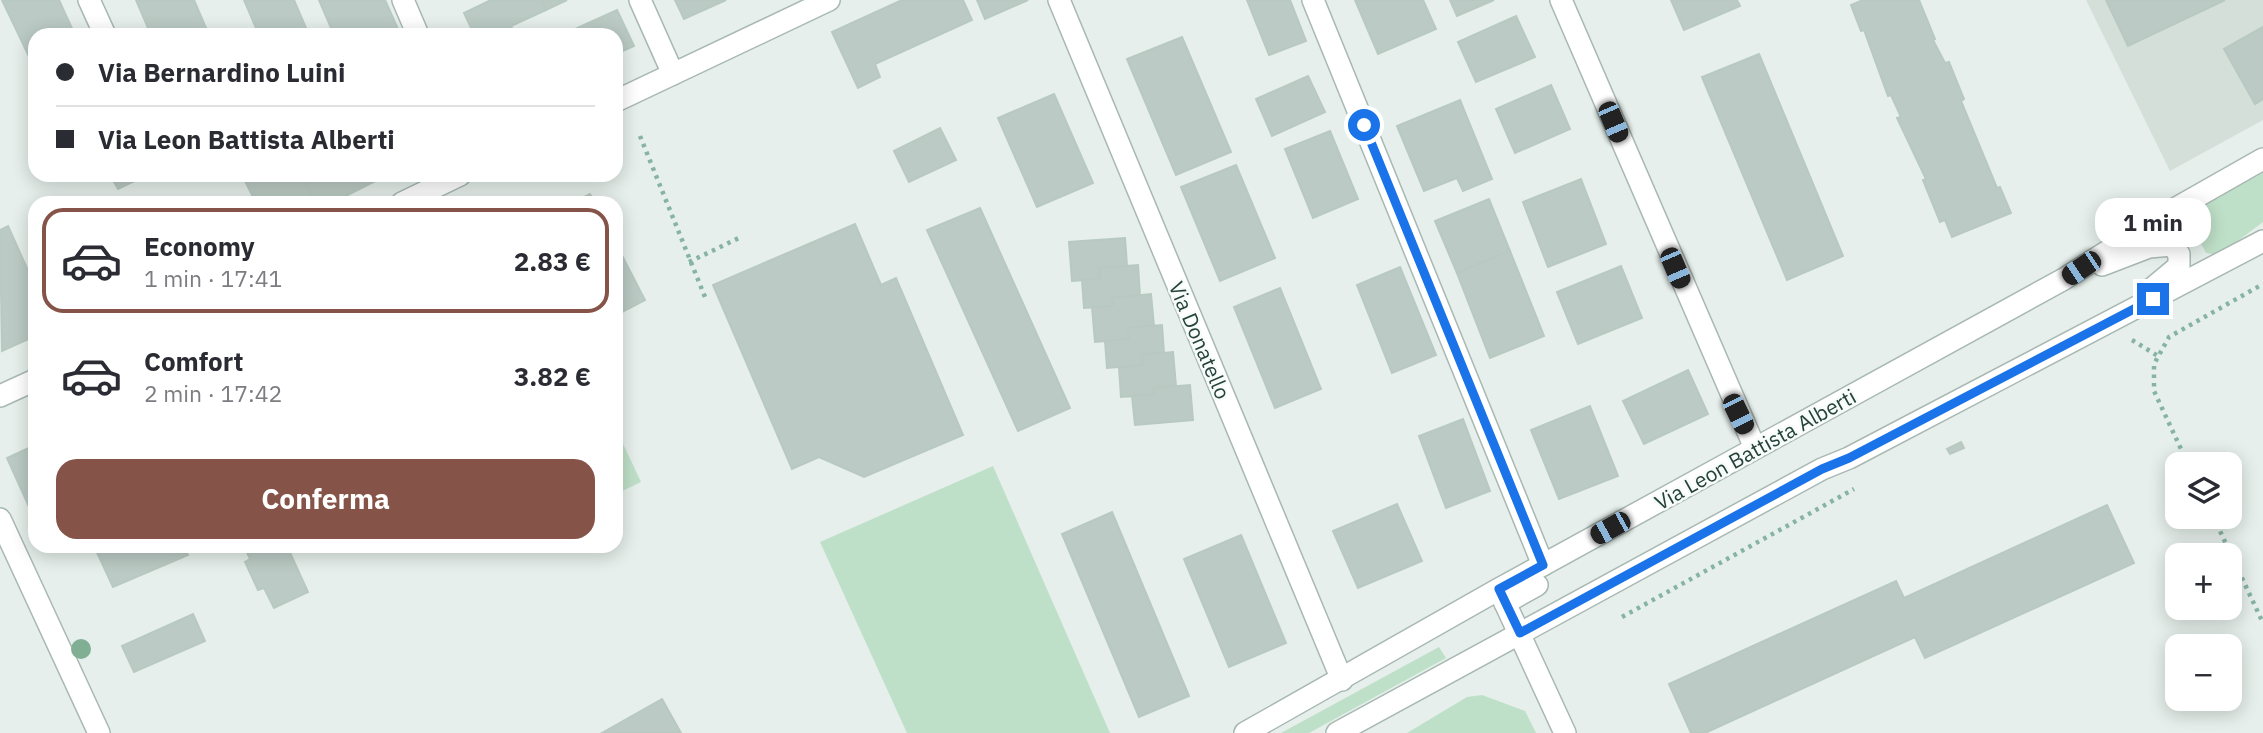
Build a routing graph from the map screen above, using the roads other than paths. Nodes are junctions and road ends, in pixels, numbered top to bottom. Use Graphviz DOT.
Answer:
graph roads {
  1 [pos="89,0"];
  2 [pos="403,0"];
  3 [pos="640,0"];
  4 [pos="829,0"];
  5 [pos="1059,0"];
  6 [pos="1313,0"];
  7 [pos="1561,0"];
  8 [pos="102,28"];
  9 [pos="415,28"];
  10 [pos="673,74"];
  11 [pos="623,98"];
  12 [pos="2263,159"];
  13 [pos="446,182"];
  14 [pos="416,196"];
  15 [pos="2263,241"];
  16 [pos="2064,279"];
  17 [pos="2111,320"];
  18 [pos="28,383"];
  19 [pos="0,397"];
  20 [pos="1755,448"];
  21 [pos="1676,491"];
  22 [pos="0,519"];
  23 [pos="1543,565"];
  24 [pos="1502,596"];
  25 [pos="1520,633"];
  26 [pos="1342,680"];
  27 [pos="99,733"];
  28 [pos="1245,733"];
  29 [pos="1337,733"];
  30 [pos="1565,733"];
  1 -- 8 [label="street"];
  2 -- 9 [label="street"];
  3 -- 10 [label="street"];
  4 -- 10 [label="street"];
  5 -- 26 [label="street, Via Donatello"];
  6 -- 23 [label="street"];
  7 -- 20 [label="street"];
  10 -- 11 [label="street"];
  12 -- 16 [label="street, Via Leon Battista Alberti"];
  13 -- 14 [label="street"];
  15 -- 17 [label="street"];
  16 -- 17 [label="street"];
  16 -- 20 [label="street, Via Leon Battista Alberti"];
  17 -- 25 [label="street"];
  18 -- 19 [label="street"];
  20 -- 21 [label="street, Via Leon Battista Alberti"];
  21 -- 23 [label="street, Via Leon Battista Alberti"];
  21 -- 24 [label="street"];
  22 -- 27 [label="street"];
  23 -- 24 [label="street, Via Leon Battista Alberti"];
  24 -- 25 [label="street"];
  24 -- 26 [label="street, Via Leon Battista Alberti"];
  25 -- 29 [label="street"];
  25 -- 30 [label="street"];
  26 -- 28 [label="street, Via Leon Battista Alberti"];
}
